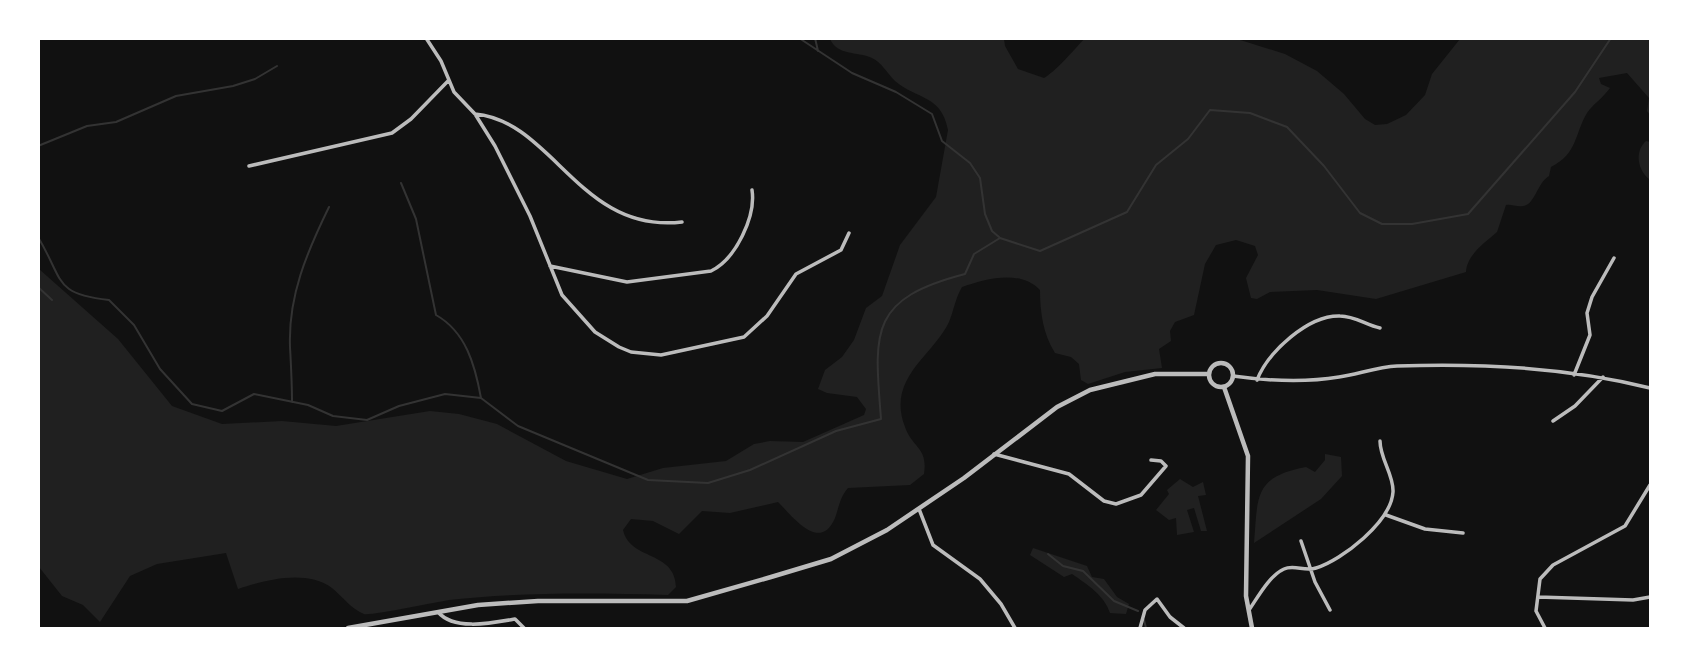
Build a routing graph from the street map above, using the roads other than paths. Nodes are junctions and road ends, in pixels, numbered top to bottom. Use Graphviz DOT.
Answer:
graph roads {
  1 [pos="426,38"];
  2 [pos="448,81"];
  3 [pos="475,114"];
  4 [pos="249,166"];
  5 [pos="752,190"];
  6 [pos="682,222"];
  7 [pos="849,233"];
  8 [pos="1614,258"];
  9 [pos="550,266"];
  10 [pos="1381,328"];
  11 [pos="1209,374"];
  12 [pos="1574,375"];
  13 [pos="1233,376"];
  14 [pos="1603,377"];
  15 [pos="1257,380"];
  16 [pos="1224,387"];
  17 [pos="1650,388"];
  18 [pos="1553,421"];
  19 [pos="1380,441"];
  20 [pos="994,454"];
  21 [pos="1151,460"];
  22 [pos="1650,485"];
  23 [pos="919,509"];
  24 [pos="1386,515"];
  25 [pos="1463,533"];
  26 [pos="1301,541"];
  27 [pos="1311,570"];
  28 [pos="1537,597"];
  29 [pos="1650,597"];
  30 [pos="1330,610"];
  31 [pos="436,611"];
  32 [pos="1248,611"];
  33 [pos="348,628"];
  34 [pos="524,628"];
  35 [pos="1015,628"];
  36 [pos="1140,628"];
  37 [pos="1184,628"];
  38 [pos="1252,628"];
  39 [pos="1545,628"];
  1 -- 2 [label="street"];
  2 -- 3 [label="street"];
  2 -- 4 [label="street"];
  3 -- 6 [label="street"];
  3 -- 9 [label="street"];
  5 -- 9 [label="street"];
  7 -- 9 [label="street"];
  8 -- 12 [label="street"];
  10 -- 15 [label="street"];
  11 -- 13 [label="street"];
  11 -- 16 [label="street"];
  11 -- 20 [label="street"];
  12 -- 14 [label="street"];
  12 -- 15 [label="street"];
  13 -- 15 [label="street"];
  13 -- 16 [label="street"];
  14 -- 17 [label="street"];
  14 -- 18 [label="street"];
  16 -- 32 [label="street"];
  19 -- 24 [label="street"];
  20 -- 21 [label="street"];
  20 -- 23 [label="street"];
  22 -- 28 [label="street"];
  23 -- 31 [label="street"];
  23 -- 35 [label="street"];
  24 -- 25 [label="street"];
  24 -- 27 [label="street"];
  26 -- 27 [label="street"];
  27 -- 30 [label="street"];
  27 -- 32 [label="street"];
  28 -- 29 [label="street"];
  28 -- 39 [label="street"];
  31 -- 33 [label="street"];
  31 -- 34 [label="street"];
  32 -- 38 [label="street"];
  36 -- 37 [label="street"];
}
